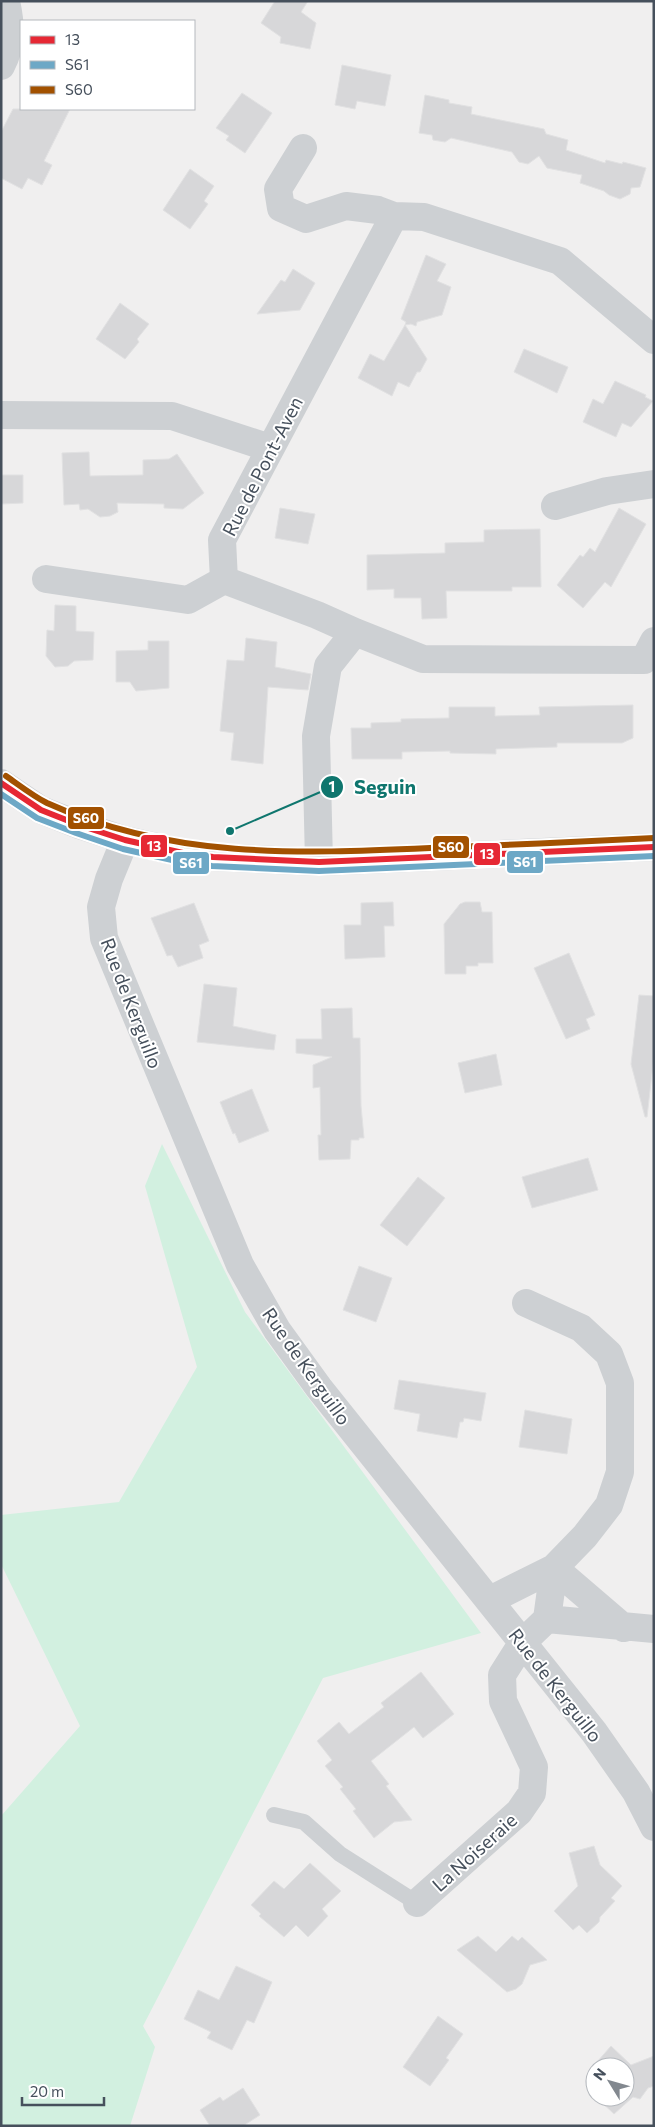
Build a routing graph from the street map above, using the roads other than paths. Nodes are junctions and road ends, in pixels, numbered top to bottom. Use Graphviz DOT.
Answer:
graph roads {
  1 [pos="6,1"];
  2 [pos="1,66"];
  3 [pos="303,148"];
  4 [pos="394,216"];
  5 [pos="654,340"];
  6 [pos="1,415"];
  7 [pos="270,448"];
  8 [pos="654,484"];
  9 [pos="555,506"];
  10 [pos="46,579"];
  11 [pos="224,580"];
  12 [pos="355,632"];
  13 [pos="654,641"];
  14 [pos="1,783"];
  15 [pos="125,840"];
  16 [pos="654,847"];
  17 [pos="318,862"];
  18 [pos="526,1303"];
  19 [pos="554,1568"];
  20 [pos="490,1600"];
  21 [pos="546,1619"];
  22 [pos="624,1628"];
  23 [pos="654,1629"];
  24 [pos="523,1642"];
  25 [pos="645,1788"];
  26 [pos="274,1815"];
  27 [pos="654,1827"];
  28 [pos="417,1903"];
  1 -- 2 [label="street"];
  3 -- 4 [label="street"];
  4 -- 5 [label="street"];
  4 -- 7 [label="street, Rue de Pont-Aven"];
  6 -- 7 [label="street"];
  7 -- 11 [label="street, Rue de Pont-Aven"];
  8 -- 9 [label="street"];
  10 -- 11 [label="street"];
  11 -- 12 [label="street"];
  12 -- 13 [label="street"];
  12 -- 17 [label="street"];
  14 -- 15 [label="street"];
  15 -- 17 [label="street"];
  15 -- 20 [label="street, Rue de Kerguillo"];
  16 -- 17 [label="street"];
  18 -- 19 [label="street"];
  19 -- 20 [label="street"];
  19 -- 21 [label="street"];
  19 -- 22 [label="street"];
  20 -- 24 [label="street, Rue de Kerguillo"];
  21 -- 22 [label="street"];
  21 -- 24 [label="street, La Noiseraie"];
  22 -- 23 [label="street"];
  24 -- 25 [label="street, Rue de Kerguillo"];
  24 -- 28 [label="street, La Noiseraie"];
  25 -- 27 [label="street, Rue de Kerguillo"];
  26 -- 28 [label="lane, La Noiseraie"];
}
